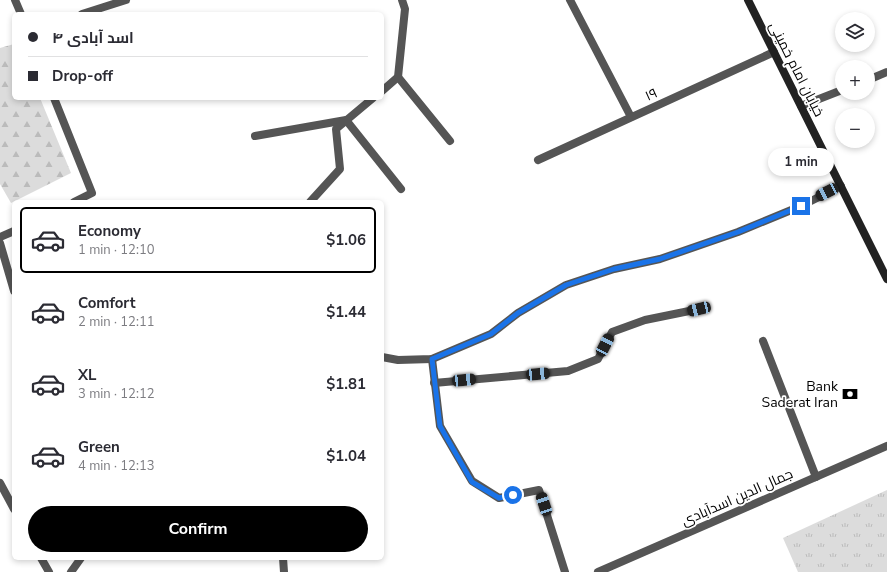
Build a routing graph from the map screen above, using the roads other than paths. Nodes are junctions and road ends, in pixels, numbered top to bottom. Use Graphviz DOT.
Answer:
graph roads {
  1 [pos="15,0"];
  2 [pos="126,0"];
  3 [pos="402,0"];
  4 [pos="570,0"];
  5 [pos="748,0"];
  6 [pos="20,12"];
  7 [pos="88,12"];
  8 [pos="774,52"];
  9 [pos="887,72"];
  10 [pos="875,77"];
  11 [pos="398,78"];
  12 [pos="384,89"];
  13 [pos="835,93"];
  14 [pos="55,100"];
  15 [pos="371,100"];
  16 [pos="801,106"];
  17 [pos="631,117"];
  18 [pos="346,120"];
  19 [pos="255,136"];
  20 [pos="450,141"];
  21 [pos="538,160"];
  22 [pos="841,186"];
  23 [pos="401,189"];
  24 [pos="78,200"];
  25 [pos="312,200"];
  26 [pos="12,232"];
  27 [pos="0,237"];
  28 [pos="0,243"];
  29 [pos="887,279"];
  30 [pos="12,284"];
  31 [pos="699,309"];
  32 [pos="763,341"];
  33 [pos="384,357"];
  34 [pos="432,359"];
  35 [pos="434,383"];
  36 [pos="887,446"];
  37 [pos="816,477"];
  38 [pos="0,483"];
  39 [pos="12,505"];
  40 [pos="42,560"];
  41 [pos="80,560"];
  42 [pos="283,560"];
  43 [pos="49,572"];
  44 [pos="71,572"];
  45 [pos="284,572"];
  46 [pos="565,572"];
  47 [pos="598,572"];
  1 -- 6 [label="street"];
  2 -- 7 [label="street"];
  3 -- 11 [label="street"];
  4 -- 17 [label="street"];
  5 -- 8 [label="main road, خیابان امام خمینی"];
  8 -- 16 [label="main road, خیابان امام خمینی"];
  8 -- 17 [label="street, ۱۹"];
  9 -- 10 [label="street"];
  11 -- 12 [label="street"];
  11 -- 20 [label="street"];
  13 -- 16 [label="street"];
  14 -- 24 [label="street"];
  15 -- 18 [label="street"];
  16 -- 22 [label="main road, خیابان امام خمینی"];
  17 -- 21 [label="street, ۱۹"];
  18 -- 19 [label="street"];
  18 -- 23 [label="street"];
  18 -- 25 [label="street"];
  22 -- 29 [label="main road, خیابان امام خمینی"];
  22 -- 34 [label="street"];
  26 -- 27 [label="street"];
  28 -- 30 [label="street"];
  31 -- 35 [label="street"];
  32 -- 37 [label="street"];
  33 -- 34 [label="street"];
  34 -- 35 [label="street"];
  35 -- 46 [label="street"];
  36 -- 37 [label="street, جمال الدین اسدآبادی"];
  37 -- 47 [label="street, جمال الدین اسدآبادی"];
  38 -- 39 [label="street"];
  40 -- 43 [label="street"];
  41 -- 44 [label="street"];
  42 -- 45 [label="street"];
}
